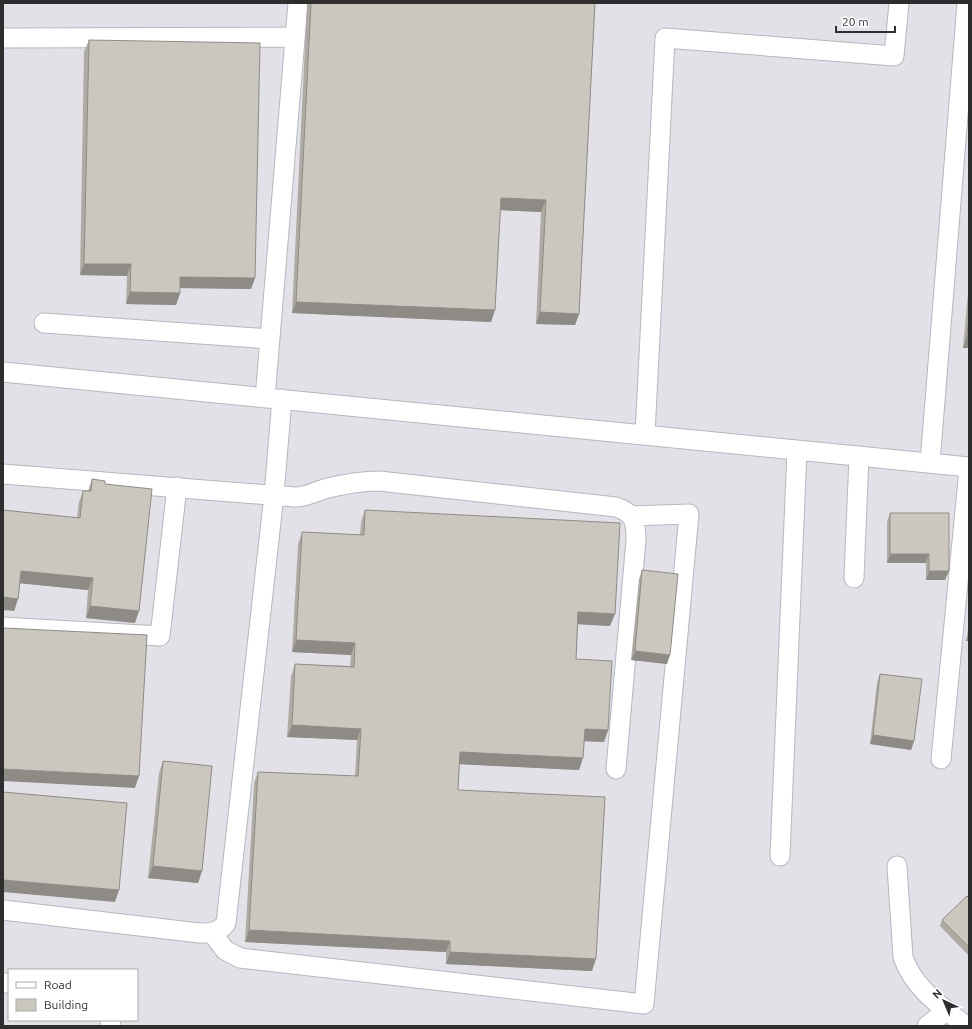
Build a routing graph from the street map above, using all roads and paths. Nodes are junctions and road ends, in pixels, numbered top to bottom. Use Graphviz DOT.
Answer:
graph roads {
  1 [pos="298,3"];
  2 [pos="899,3"];
  3 [pos="968,3"];
  4 [pos="295,37"];
  5 [pos="3,38"];
  6 [pos="44,323"];
  7 [pos="270,339"];
  8 [pos="3,372"];
  9 [pos="273,399"];
  10 [pos="645,435"];
  11 [pos="797,450"];
  12 [pos="859,456"];
  13 [pos="930,463"];
  14 [pos="969,468"];
  15 [pos="3,474"];
  16 [pos="177,487"];
  17 [pos="274,495"];
  18 [pos="631,516"];
  19 [pos="854,578"];
  20 [pos="3,627"];
  21 [pos="941,759"];
  22 [pos="616,769"];
  23 [pos="780,856"];
  24 [pos="897,866"];
  25 [pos="3,910"];
  26 [pos="212,933"];
  27 [pos="946,1011"];
  28 [pos="927,1026"];
  29 [pos="966,1026"];
  1 -- 4 [label="street"];
  2 -- 10 [label="street"];
  3 -- 13 [label="street"];
  4 -- 5 [label="street"];
  4 -- 7 [label="street"];
  6 -- 7 [label="street"];
  7 -- 9 [label="street"];
  8 -- 9 [label="street"];
  9 -- 10 [label="street"];
  9 -- 17 [label="street"];
  10 -- 11 [label="street"];
  11 -- 12 [label="street"];
  11 -- 23 [label="street"];
  12 -- 13 [label="street"];
  12 -- 19 [label="street"];
  13 -- 14 [label="street"];
  14 -- 21 [label="street"];
  15 -- 16 [label="street"];
  16 -- 17 [label="street"];
  16 -- 20 [label="street"];
  17 -- 18 [label="street"];
  17 -- 26 [label="street"];
  18 -- 22 [label="street"];
  18 -- 26 [label="street"];
  24 -- 27 [label="street"];
  25 -- 26 [label="street"];
  27 -- 28 [label="street"];
  27 -- 29 [label="street"];
}
